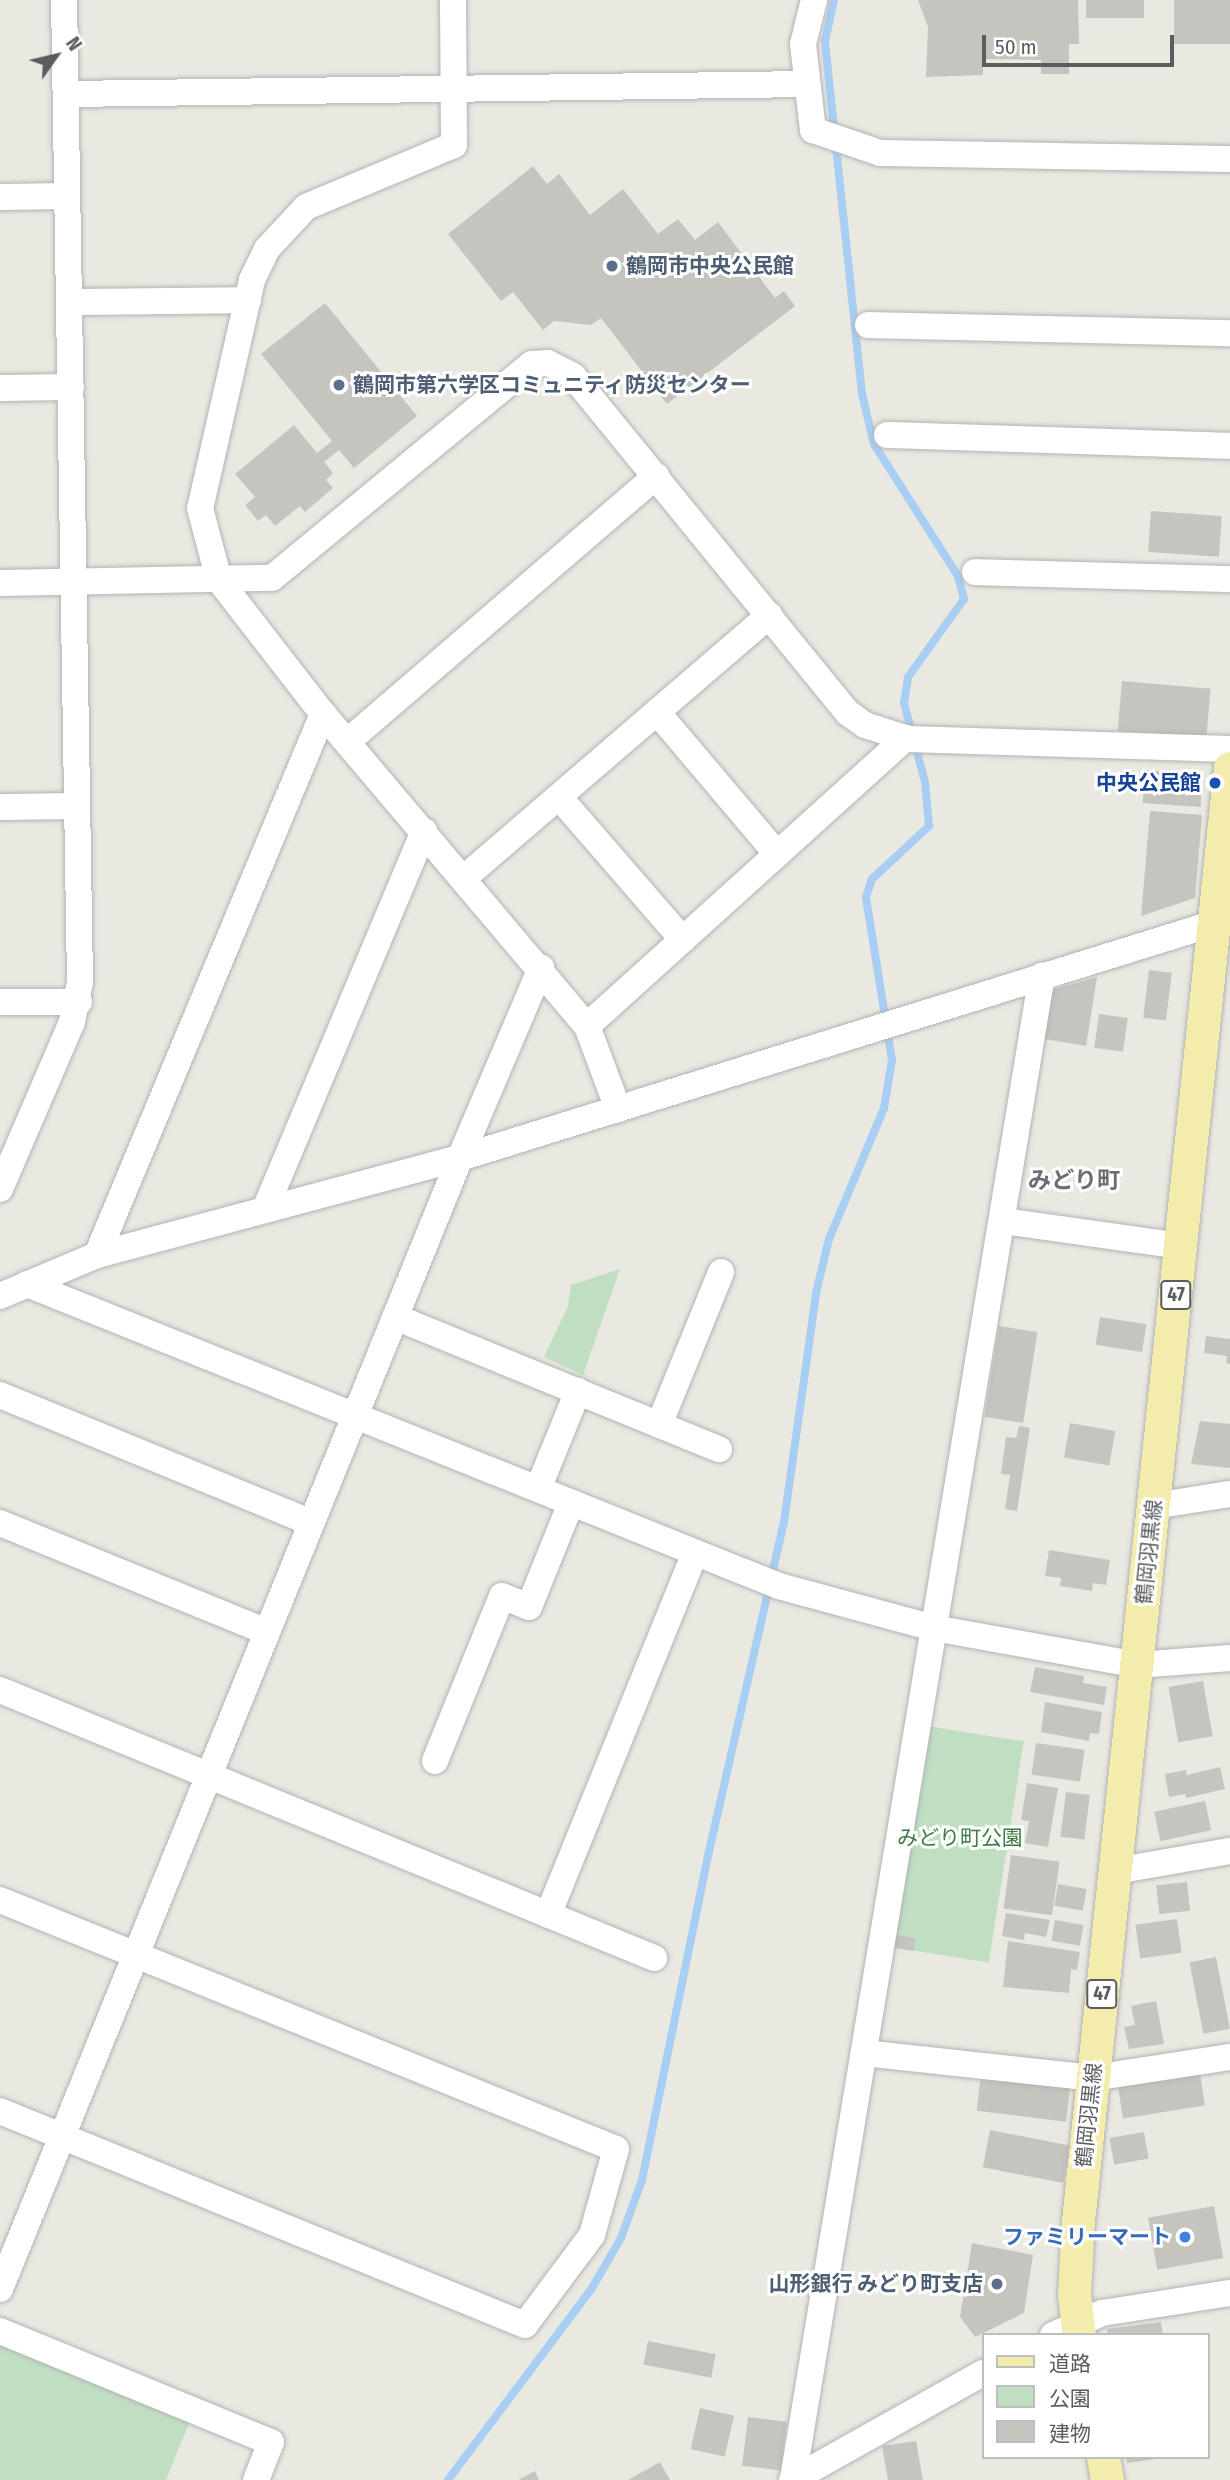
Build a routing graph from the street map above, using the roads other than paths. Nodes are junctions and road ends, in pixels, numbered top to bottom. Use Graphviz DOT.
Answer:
graph roads {
  1 [pos="64,0"];
  2 [pos="453,0"];
  3 [pos="814,0"];
  4 [pos="807,84"];
  5 [pos="454,89"];
  6 [pos="66,94"];
  7 [pos="1230,159"];
  8 [pos="67,196"];
  9 [pos="0,197"];
  10 [pos="248,300"];
  11 [pos="69,302"];
  12 [pos="868,326"];
  13 [pos="1230,332"];
  14 [pos="71,387"];
  15 [pos="0,388"];
  16 [pos="887,435"];
  17 [pos="1230,446"];
  18 [pos="656,476"];
  19 [pos="975,572"];
  20 [pos="1230,579"];
  21 [pos="219,580"];
  22 [pos="73,581"];
  23 [pos="0,583"];
  24 [pos="770,615"];
  25 [pos="657,712"];
  26 [pos="323,714"];
  27 [pos="916,739"];
  28 [pos="347,742"];
  29 [pos="1230,749"];
  30 [pos="1230,768"];
  31 [pos="559,797"];
  32 [pos="76,806"];
  33 [pos="0,807"];
  34 [pos="424,831"];
  35 [pos="777,854"];
  36 [pos="464,878"];
  37 [pos="1222,922"];
  38 [pos="683,940"];
  39 [pos="541,968"];
  40 [pos="1042,975"];
  41 [pos="0,1002"];
  42 [pos="79,1002"];
  43 [pos="587,1026"];
  44 [pos="618,1110"];
  45 [pos="460,1158"];
  46 [pos="1,1185"];
  47 [pos="266,1207"];
  48 [pos="1003,1221"];
  49 [pos="1181,1246"];
  50 [pos="97,1255"];
  51 [pos="720,1272"];
  52 [pos="27,1284"];
  53 [pos="0,1296"];
  54 [pos="395,1317"];
  55 [pos="578,1391"];
  56 [pos="0,1395"];
  57 [pos="356,1414"];
  58 [pos="659,1425"];
  59 [pos="719,1449"];
  60 [pos="538,1489"];
  61 [pos="1230,1494"];
  62 [pos="571,1503"];
  63 [pos="1154,1506"];
  64 [pos="0,1523"];
  65 [pos="312,1523"];
  66 [pos="695,1553"];
  67 [pos="934,1628"];
  68 [pos="267,1632"];
  69 [pos="1230,1658"];
  70 [pos="1137,1665"];
  71 [pos="0,1690"];
  72 [pos="435,1762"];
  73 [pos="209,1776"];
  74 [pos="1230,1851"];
  75 [pos="1115,1871"];
  76 [pos="0,1900"];
  77 [pos="548,1915"];
  78 [pos="137,1953"];
  79 [pos="654,1958"];
  80 [pos="864,2053"];
  81 [pos="1230,2057"];
  82 [pos="1093,2078"];
  83 [pos="0,2111"];
  84 [pos="62,2136"];
  85 [pos="0,2289"];
  86 [pos="1230,2293"];
  87 [pos="0,2331"];
  88 [pos="1069,2331"];
  89 [pos="982,2374"];
  90 [pos="1103,2459"];
  91 [pos="798,2478"];
  92 [pos="256,2480"];
  93 [pos="1107,2480"];
  1 -- 6 [label="street"];
  2 -- 5 [label="street"];
  3 -- 4 [label="street"];
  4 -- 5 [label="street"];
  4 -- 7 [label="street"];
  5 -- 6 [label="street"];
  5 -- 10 [label="street"];
  6 -- 8 [label="street"];
  8 -- 9 [label="street"];
  8 -- 11 [label="street"];
  10 -- 11 [label="street"];
  10 -- 21 [label="street"];
  11 -- 14 [label="street"];
  12 -- 13 [label="street"];
  14 -- 15 [label="street"];
  14 -- 22 [label="street"];
  16 -- 17 [label="street"];
  18 -- 21 [label="street"];
  18 -- 24 [label="street"];
  18 -- 28 [label="street"];
  19 -- 20 [label="street"];
  21 -- 22 [label="street"];
  21 -- 26 [label="street"];
  22 -- 23 [label="street"];
  22 -- 32 [label="street"];
  24 -- 25 [label="street"];
  24 -- 27 [label="street"];
  25 -- 31 [label="street"];
  25 -- 35 [label="street"];
  26 -- 28 [label="street"];
  26 -- 50 [label="street"];
  27 -- 29 [label="street"];
  27 -- 35 [label="street"];
  28 -- 34 [label="street"];
  30 -- 37 [label="main road, 鶴岡羽黒線 / 47"];
  31 -- 36 [label="street"];
  31 -- 38 [label="street"];
  32 -- 33 [label="street"];
  32 -- 42 [label="street"];
  34 -- 36 [label="street"];
  34 -- 47 [label="street"];
  35 -- 38 [label="street"];
  36 -- 39 [label="street"];
  37 -- 40 [label="street"];
  37 -- 49 [label="main road, 鶴岡羽黒線 / 47"];
  38 -- 43 [label="street"];
  39 -- 43 [label="street"];
  39 -- 45 [label="street"];
  40 -- 44 [label="street"];
  40 -- 48 [label="street"];
  41 -- 42 [label="street"];
  42 -- 46 [label="street"];
  43 -- 44 [label="street"];
  44 -- 45 [label="street"];
  45 -- 47 [label="street"];
  45 -- 54 [label="street"];
  47 -- 50 [label="street"];
  48 -- 49 [label="street"];
  48 -- 67 [label="street"];
  49 -- 63 [label="main road, 鶴岡羽黒線 / 47"];
  50 -- 52 [label="street"];
  51 -- 58 [label="street"];
  52 -- 53 [label="street"];
  52 -- 57 [label="street"];
  54 -- 55 [label="street"];
  54 -- 57 [label="street"];
  55 -- 58 [label="street"];
  55 -- 60 [label="street"];
  56 -- 65 [label="street"];
  57 -- 60 [label="street"];
  57 -- 65 [label="street"];
  58 -- 59 [label="street"];
  60 -- 62 [label="street"];
  61 -- 63 [label="street"];
  62 -- 66 [label="street"];
  62 -- 72 [label="street"];
  63 -- 70 [label="main road, 鶴岡羽黒線 / 47"];
  64 -- 68 [label="street"];
  65 -- 68 [label="street"];
  66 -- 67 [label="street"];
  66 -- 77 [label="street"];
  67 -- 70 [label="street"];
  67 -- 80 [label="street"];
  68 -- 73 [label="street"];
  69 -- 70 [label="street"];
  70 -- 75 [label="main road, 鶴岡羽黒線 / 47"];
  71 -- 73 [label="street"];
  73 -- 77 [label="street"];
  73 -- 78 [label="street"];
  74 -- 75 [label="street"];
  75 -- 82 [label="main road, 鶴岡羽黒線 / 47"];
  76 -- 78 [label="street"];
  77 -- 79 [label="street"];
  78 -- 84 [label="street"];
  78 -- 84 [label="street"];
  80 -- 82 [label="street"];
  80 -- 91 [label="street"];
  81 -- 82 [label="street"];
  82 -- 88 [label="main road, 鶴岡羽黒線 / 47"];
  83 -- 84 [label="street"];
  84 -- 85 [label="street"];
  86 -- 88 [label="street"];
  87 -- 92 [label="street"];
  89 -- 91 [label="street"];
  90 -- 93 [label="main road"];
}
